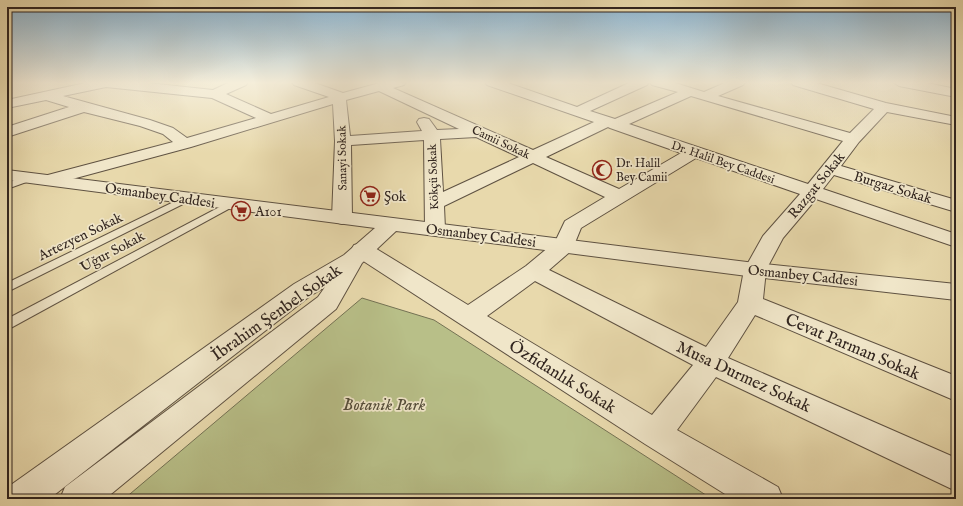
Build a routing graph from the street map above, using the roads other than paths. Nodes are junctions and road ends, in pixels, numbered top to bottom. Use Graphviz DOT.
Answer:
graph roads {
  1 [pos="79,106"];
  2 [pos="87,106"];
  3 [pos="241,106"];
  4 [pos="313,106"];
  5 [pos="341,106"];
  6 [pos="418,106"];
  7 [pos="422,106"];
  8 [pos="562,106"];
  9 [pos="590,106"];
  10 [pos="656,106"];
  11 [pos="739,106"];
  12 [pos="879,106"];
  13 [pos="83,107"];
  14 [pos="884,107"];
  15 [pos="576,112"];
  16 [pos="270,119"];
  17 [pos="956,120"];
  18 [pos="611,124"];
  19 [pos="7,132"];
  20 [pos="480,132"];
  21 [pos="432,135"];
  22 [pos="854,139"];
  23 [pos="343,141"];
  24 [pos="185,144"];
  25 [pos="694,152"];
  26 [pos="534,157"];
  27 [pos="831,168"];
  28 [pos="7,175"];
  29 [pos="29,178"];
  30 [pos="50,180"];
  31 [pos="7,186"];
  32 [pos="812,192"];
  33 [pos="619,196"];
  34 [pos="188,198"];
  35 [pos="434,203"];
  36 [pos="231,204"];
  37 [pos="956,206"];
  38 [pos="342,218"];
  39 [pos="391,224"];
  40 [pos="435,229"];
  41 [pos="956,241"];
  42 [pos="564,244"];
  43 [pos="357,255"];
  44 [pos="755,270"];
  45 [pos="534,271"];
  46 [pos="7,288"];
  47 [pos="956,292"];
  48 [pos="750,303"];
  49 [pos="468,317"];
  50 [pos="7,325"];
  51 [pos="711,362"];
  52 [pos="956,389"];
  53 [pos="656,434"];
  54 [pos="956,475"];
  55 [pos="21,499"];
  56 [pos="78,499"];
  57 [pos="765,499"];
  1 -- 13 [label="street"];
  2 -- 13 [label="street"];
  3 -- 16 [label="street"];
  4 -- 16 [label="street"];
  5 -- 23 [label="street, Sanayi Sokak"];
  6 -- 21 [label="street, Kökçü Sokak"];
  7 -- 20 [label="street, Camii Sokak"];
  8 -- 15 [label="street, Dr. Halil Bey Caddesi"];
  9 -- 15 [label="street"];
  10 -- 18 [label="street"];
  11 -- 22 [label="street"];
  12 -- 14 [label="street"];
  13 -- 19 [label="street"];
  13 -- 24 [label="street"];
  14 -- 17 [label="street"];
  14 -- 22 [label="street, Razgat Sokak"];
  15 -- 18 [label="street, Dr. Halil Bey Caddesi"];
  16 -- 24 [label="street"];
  18 -- 25 [label="street, Dr. Halil Bey Caddesi"];
  18 -- 26 [label="street"];
  20 -- 21 [label="street"];
  20 -- 26 [label="street, Camii Sokak"];
  21 -- 23 [label="street"];
  21 -- 35 [label="street, Kökçü Sokak"];
  22 -- 27 [label="street, Razgat Sokak"];
  23 -- 38 [label="street, Sanayi Sokak"];
  24 -- 30 [label="street"];
  25 -- 32 [label="street, Dr. Halil Bey Caddesi"];
  25 -- 33 [label="street"];
  26 -- 33 [label="street, Camii Sokak"];
  26 -- 35 [label="street"];
  27 -- 32 [label="street, Razgat Sokak"];
  27 -- 37 [label="street, Burgaz Sokak"];
  28 -- 29 [label="street, Osmanbey Caddesi"];
  29 -- 30 [label="street, Osmanbey Caddesi"];
  29 -- 31 [label="lane"];
  30 -- 34 [label="street, Osmanbey Caddesi"];
  32 -- 41 [label="street, Dr. Halil Bey Caddesi"];
  32 -- 44 [label="street, Razgat Sokak"];
  33 -- 42 [label="street"];
  34 -- 36 [label="street, Osmanbey Caddesi"];
  34 -- 46 [label="lane, Artezyen Sokak"];
  35 -- 40 [label="street, Kökçü Sokak"];
  36 -- 38 [label="street, Osmanbey Caddesi"];
  36 -- 50 [label="lane, Uğur Sokak"];
  38 -- 39 [label="street, Osmanbey Caddesi"];
  39 -- 40 [label="street, Osmanbey Caddesi"];
  39 -- 43 [label="street"];
  40 -- 42 [label="street, Osmanbey Caddesi"];
  42 -- 44 [label="street, Osmanbey Caddesi"];
  42 -- 45 [label="street"];
  43 -- 49 [label="street, Özfidanlık Sokak"];
  43 -- 55 [label="street, İbrahim Şenbel Sokak"];
  43 -- 56 [label="street, İbrahim Şenbel Sokak"];
  44 -- 47 [label="street, Osmanbey Caddesi"];
  44 -- 48 [label="street"];
  45 -- 49 [label="street"];
  45 -- 51 [label="street, Musa Durmez Sokak"];
  48 -- 51 [label="street"];
  48 -- 52 [label="street, Cevat Parman Sokak"];
  49 -- 53 [label="street, Özfidanlık Sokak"];
  51 -- 53 [label="street"];
  51 -- 54 [label="street, Musa Durmez Sokak"];
  53 -- 57 [label="street, Özfidanlık Sokak"];
}
